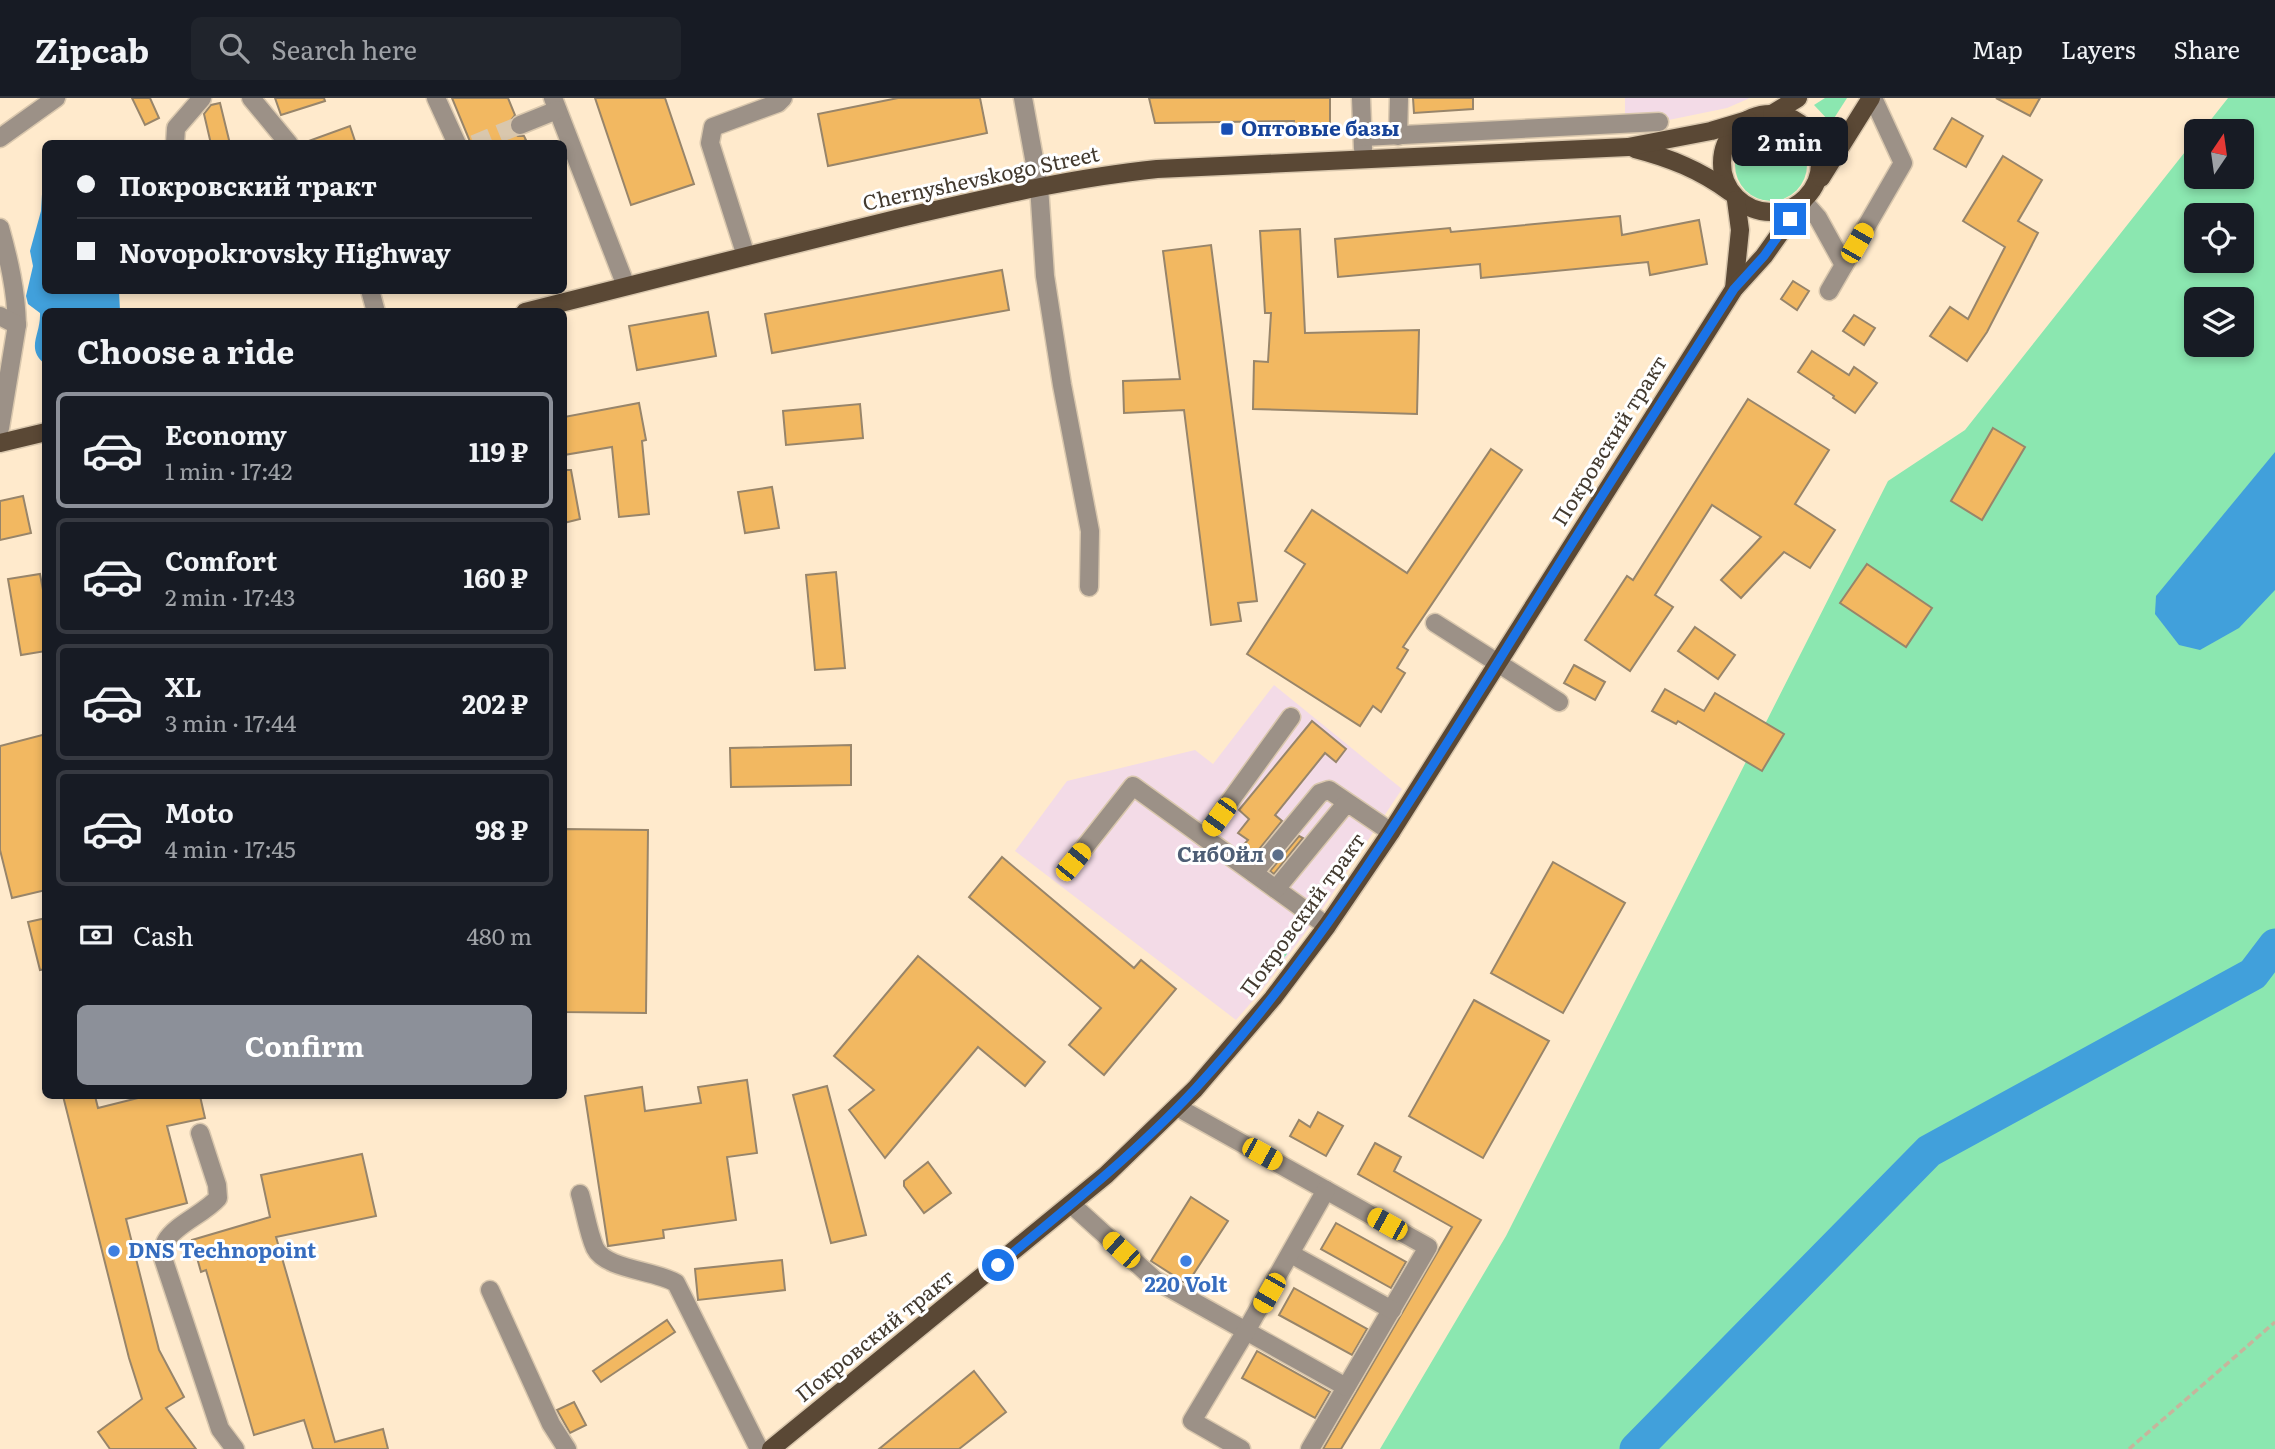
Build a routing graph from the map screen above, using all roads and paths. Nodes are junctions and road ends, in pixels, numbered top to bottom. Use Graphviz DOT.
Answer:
graph roads {
  1 [pos="56,98"];
  2 [pos="202,98"];
  3 [pos="251,98"];
  4 [pos="436,98"];
  5 [pos="783,98"];
  6 [pos="1023,98"];
  7 [pos="1361,98"];
  8 [pos="1399,98"];
  9 [pos="1798,98"];
  10 [pos="1872,98"];
  11 [pos="555,104"];
  12 [pos="1772,114"];
  13 [pos="1748,120"];
  14 [pos="1659,122"];
  15 [pos="520,125"];
  16 [pos="1398,136"];
  17 [pos="0,138"];
  18 [pos="1363,138"];
  19 [pos="176,140"];
  20 [pos="286,140"];
  21 [pos="455,140"];
  22 [pos="1628,147"];
  23 [pos="1363,159"];
  24 [pos="1817,184"];
  25 [pos="1039,186"];
  26 [pos="1734,197"];
  27 [pos="1804,201"];
  28 [pos="0,228"];
  29 [pos="746,256"];
  30 [pos="1844,265"];
  31 [pos="626,286"];
  32 [pos="1734,289"];
  33 [pos="1829,291"];
  34 [pos="541,308"];
  35 [pos="0,316"];
  36 [pos="17,325"];
  37 [pos="0,428"];
  38 [pos="42,433"];
  39 [pos="0,443"];
  40 [pos="1089,587"];
  41 [pos="1435,622"];
  42 [pos="1497,662"];
  43 [pos="1559,702"];
  44 [pos="1291,717"];
  45 [pos="1352,806"];
  46 [pos="1391,832"];
  47 [pos="1204,837"];
  48 [pos="1073,862"];
  49 [pos="1254,873"];
  50 [pos="1276,889"];
  51 [pos="1327,926"];
  52 [pos="1177,1107"];
  53 [pos="201,1133"];
  54 [pos="1326,1190"];
  55 [pos="580,1194"];
  56 [pos="1071,1204"];
  57 [pos="1291,1254"];
  58 [pos="490,1290"];
  59 [pos="1392,1310"];
  60 [pos="2275,1322"];
  61 [pos="1247,1331"];
  62 [pos="1346,1387"];
  63 [pos="235,1449"];
  64 [pos="567,1449"];
  65 [pos="759,1449"];
  66 [pos="771,1449"];
  67 [pos="1241,1449"];
  68 [pos="1310,1449"];
  69 [pos="2129,1449"];
  1 -- 17 [label="street"];
  2 -- 19 [label="street"];
  3 -- 20 [label="street"];
  4 -- 21 [label="street"];
  5 -- 29 [label="street"];
  6 -- 25 [label="street"];
  7 -- 18 [label="street"];
  8 -- 16 [label="street"];
  9 -- 12 [label="main road"];
  10 -- 24 [label="main road"];
  10 -- 30 [label="street"];
  11 -- 15 [label="street"];
  11 -- 31 [label="street"];
  12 -- 13 [label="main road"];
  12 -- 24 [label="main road"];
  13 -- 22 [label="main road, Chernyshevskogo Street"];
  13 -- 26 [label="main road"];
  14 -- 16 [label="street"];
  16 -- 18 [label="street"];
  18 -- 23 [label="street"];
  22 -- 23 [label="main road, Chernyshevskogo Street"];
  22 -- 26 [label="main road"];
  23 -- 25 [label="main road, Chernyshevskogo Street"];
  24 -- 27 [label="main road"];
  25 -- 29 [label="main road, Chernyshevskogo Street"];
  25 -- 40 [label="street"];
  26 -- 27 [label="main road"];
  26 -- 32 [label="main road"];
  27 -- 30 [label="street"];
  27 -- 32 [label="main road, Покровский тракт"];
  28 -- 36 [label="street"];
  29 -- 31 [label="main road, Chernyshevskogo Street"];
  30 -- 33 [label="street"];
  31 -- 34 [label="main road, Chernyshevskogo Street"];
  32 -- 42 [label="main road, Покровский тракт"];
  35 -- 36 [label="street"];
  36 -- 37 [label="street"];
  38 -- 39 [label="main road"];
  41 -- 42 [label="street"];
  42 -- 43 [label="street"];
  42 -- 46 [label="main road, Покровский тракт"];
  44 -- 47 [label="street"];
  45 -- 46 [label="street"];
  45 -- 49 [label="street"];
  45 -- 50 [label="street"];
  46 -- 51 [label="main road, Покровский тракт"];
  47 -- 48 [label="street"];
  47 -- 49 [label="street"];
  49 -- 50 [label="street"];
  50 -- 51 [label="street"];
  51 -- 52 [label="main road, Покровский тракт"];
  52 -- 54 [label="street"];
  52 -- 56 [label="main road, Покровский тракт"];
  53 -- 63 [label="street"];
  54 -- 57 [label="street"];
  54 -- 59 [label="street"];
  55 -- 65 [label="street"];
  56 -- 61 [label="street"];
  56 -- 66 [label="main road, Покровский тракт"];
  57 -- 59 [label="street"];
  57 -- 61 [label="street"];
  58 -- 64 [label="street"];
  59 -- 62 [label="street"];
  60 -- 69 [label="path"];
  61 -- 62 [label="street"];
  61 -- 67 [label="street"];
  62 -- 68 [label="street"];
}
